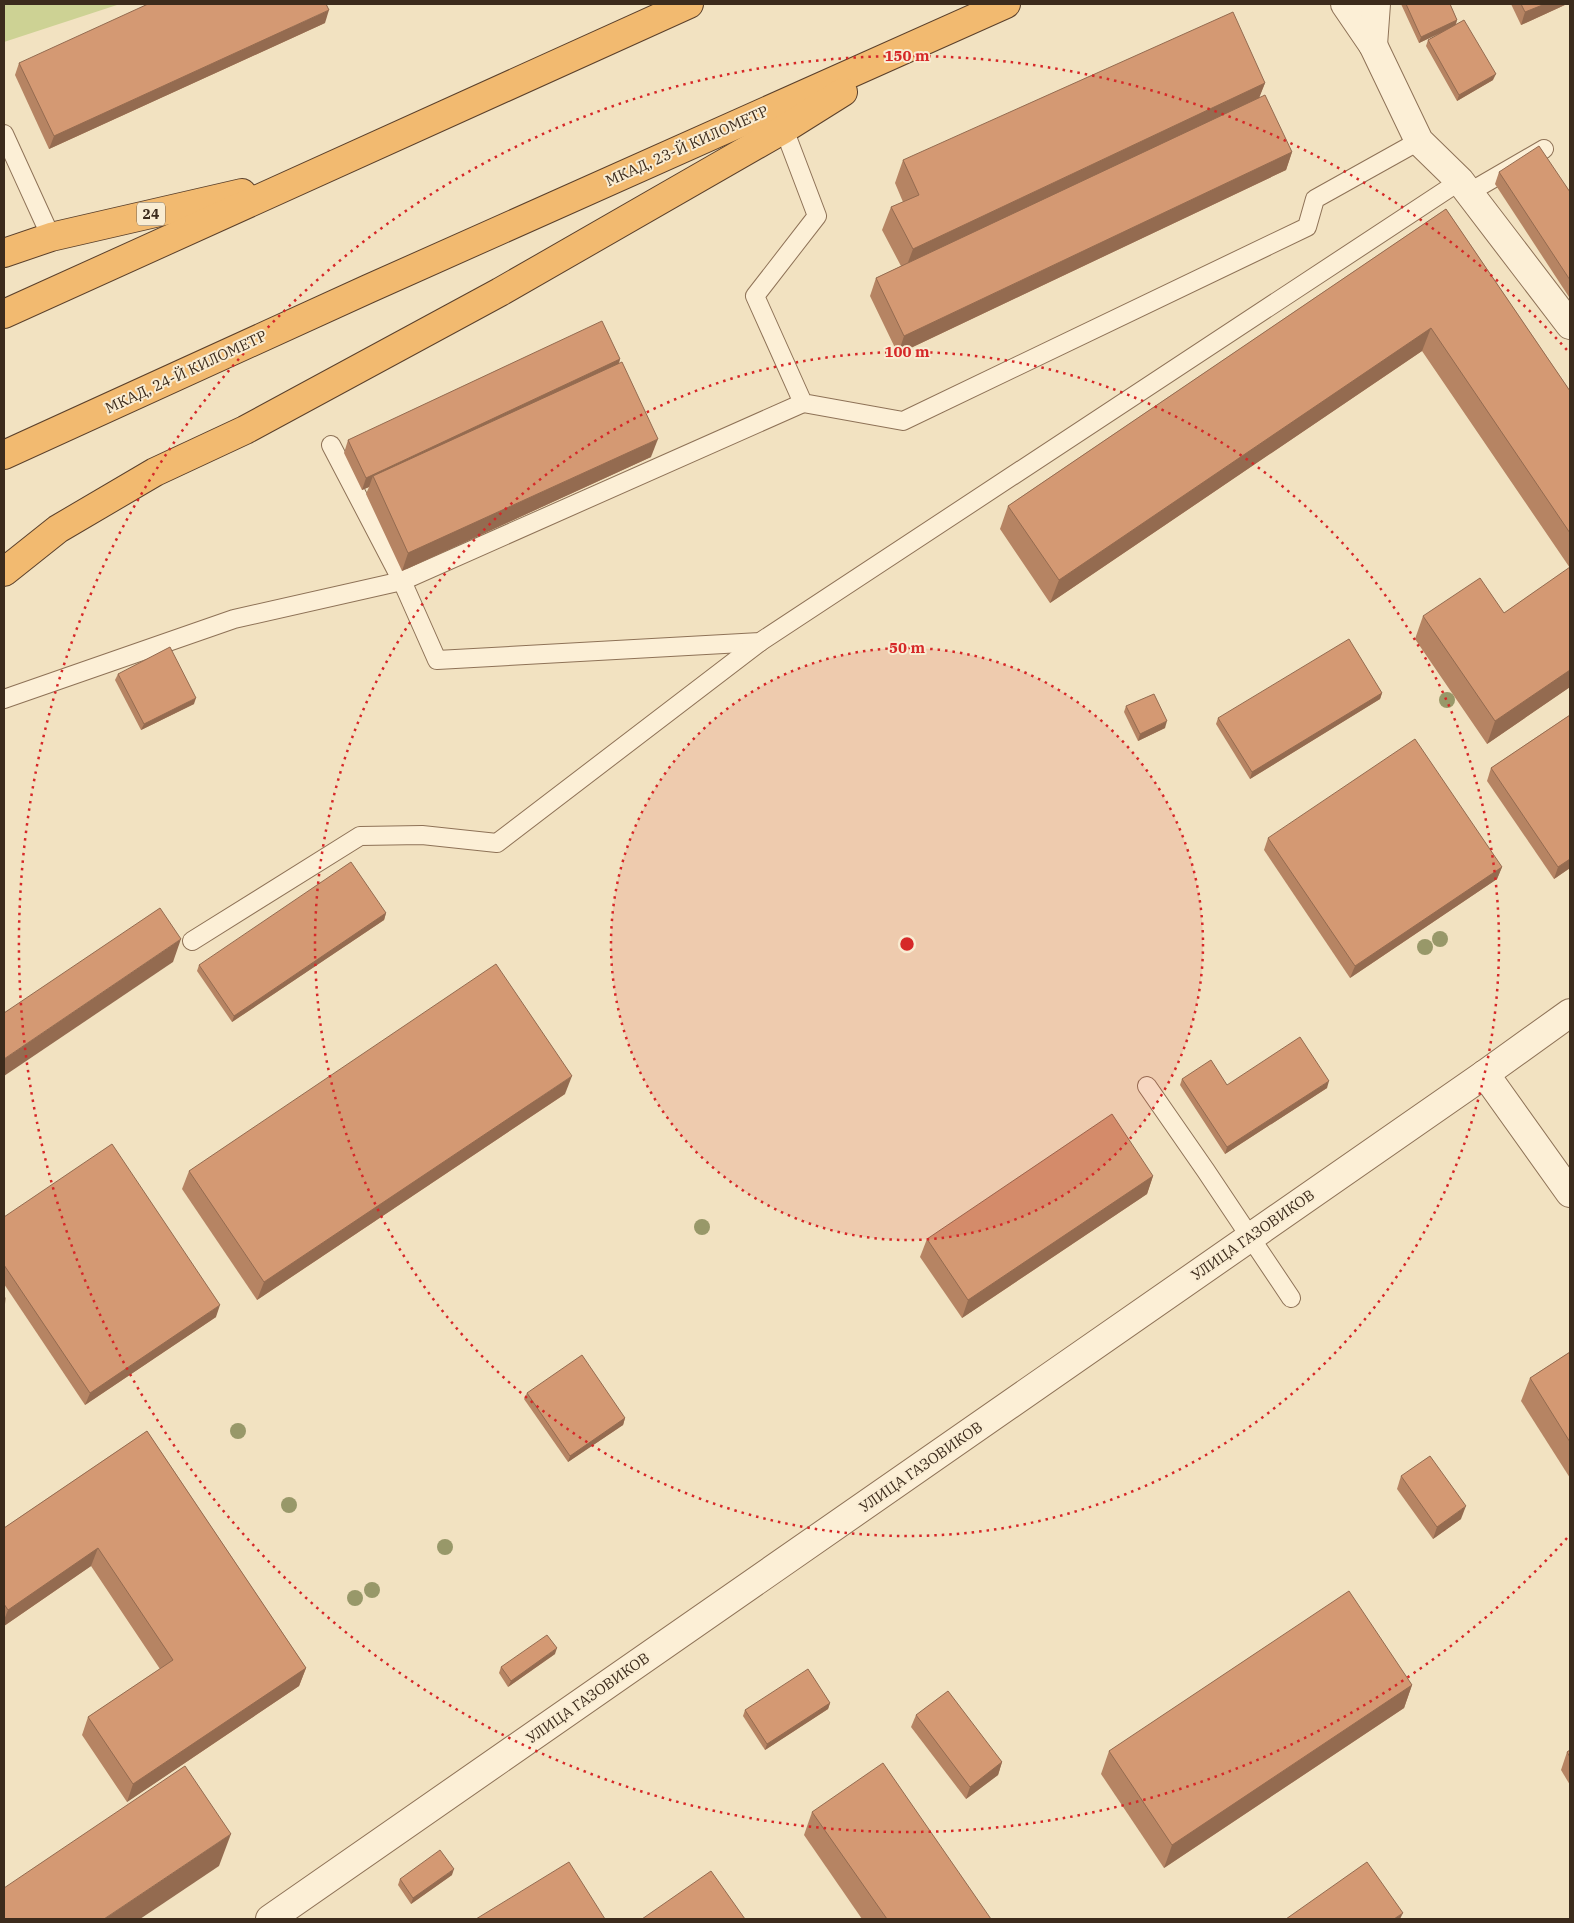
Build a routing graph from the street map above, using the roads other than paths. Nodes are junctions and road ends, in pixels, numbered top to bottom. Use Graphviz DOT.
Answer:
graph roads {
  1 [pos="690,4"];
  2 [pos="1006,4"];
  3 [pos="1345,4"];
  4 [pos="1376,4"];
  5 [pos="929,38"];
  6 [pos="1373,45"];
  7 [pos="784,129"];
  8 [pos="4,134"];
  9 [pos="1419,141"];
  10 [pos="1544,149"];
  11 [pos="307,176"];
  12 [pos="1464,187"];
  13 [pos="51,237"];
  14 [pos="4,253"];
  15 [pos="368,289"];
  16 [pos="4,314"];
  17 [pos="1570,325"];
  18 [pos="802,403"];
  19 [pos="331,445"];
  20 [pos="4,455"];
  21 [pos="4,572"];
  22 [pos="402,581"];
  23 [pos="760,642"];
  24 [pos="4,699"];
  25 [pos="192,941"];
  26 [pos="1570,1013"];
  27 [pos="1485,1074"];
  28 [pos="1147,1086"];
  29 [pos="1570,1193"];
  30 [pos="1250,1237"];
  31 [pos="1291,1298"];
  32 [pos="270,1919"];
  1 -- 11 [label="highway"];
  2 -- 5 [label="highway, МКАД, 23-Й КИЛОМЕТР"];
  3 -- 6 [label="street"];
  4 -- 6 [label="street"];
  5 -- 7 [label="highway"];
  5 -- 15 [label="highway, МКАД, 23-Й КИЛОМЕТР"];
  6 -- 9 [label="street"];
  7 -- 18 [label="lane"];
  7 -- 21 [label="highway"];
  8 -- 13 [label="lane"];
  9 -- 12 [label="street"];
  9 -- 18 [label="lane"];
  10 -- 12 [label="lane"];
  11 -- 13 [label="highway, 24"];
  11 -- 16 [label="highway"];
  12 -- 17 [label="street"];
  12 -- 23 [label="lane"];
  13 -- 14 [label="highway, 24"];
  15 -- 20 [label="highway, МКАД, 24-Й КИЛОМЕТР"];
  18 -- 22 [label="lane"];
  19 -- 22 [label="lane"];
  22 -- 23 [label="lane"];
  22 -- 24 [label="lane"];
  23 -- 25 [label="lane"];
  26 -- 27 [label="street, УЛИЦА ГАЗОВИКОВ"];
  27 -- 29 [label="street"];
  27 -- 30 [label="street, УЛИЦА ГАЗОВИКОВ"];
  28 -- 30 [label="lane"];
  30 -- 31 [label="lane"];
  30 -- 32 [label="street, УЛИЦА ГАЗОВИКОВ"];
}
